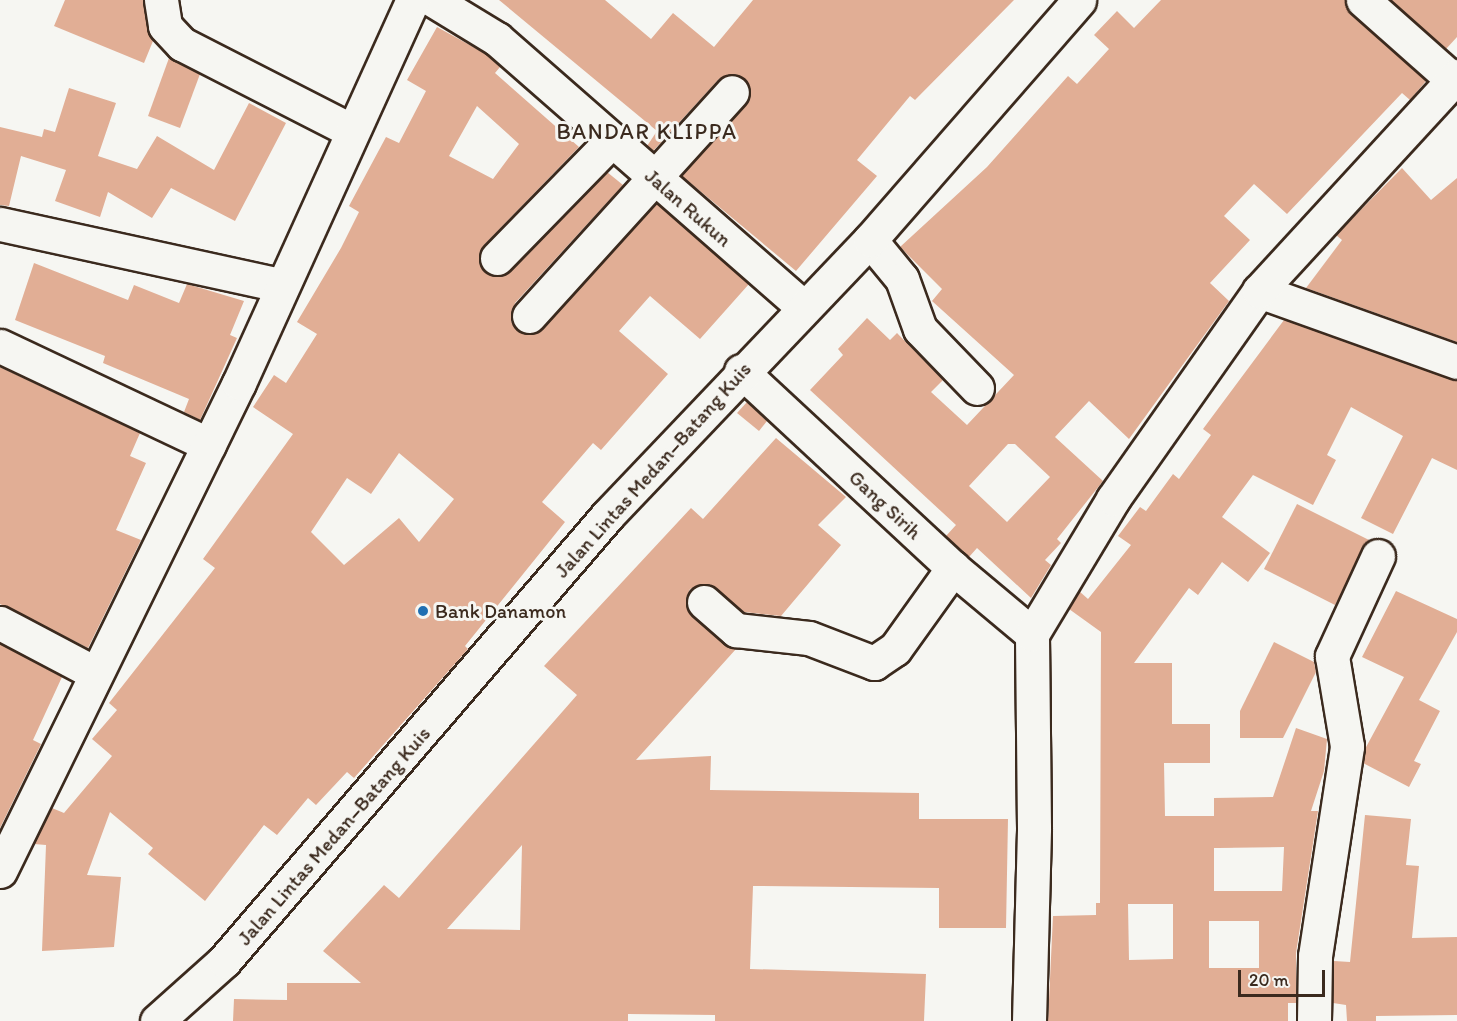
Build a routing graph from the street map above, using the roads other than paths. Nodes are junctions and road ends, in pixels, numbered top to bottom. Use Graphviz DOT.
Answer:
graph roads {
  1 [pos="161,0"];
  2 [pos="413,0"];
  3 [pos="433,0"];
  4 [pos="1079,0"];
  5 [pos="1363,0"];
  6 [pos="1455,78"];
  7 [pos="732,93"];
  8 [pos="352,130"];
  9 [pos="612,140"];
  10 [pos="653,178"];
  11 [pos="0,224"];
  12 [pos="870,240"];
  13 [pos="497,258"];
  14 [pos="280,285"];
  15 [pos="1259,291"];
  16 [pos="802,306"];
  17 [pos="530,316"];
  18 [pos="0,345"];
  19 [pos="1457,362"];
  20 [pos="741,371"];
  21 [pos="977,388"];
  22 [pos="208,446"];
  23 [pos="1378,556"];
  24 [pos="953,568"];
  25 [pos="704,602"];
  26 [pos="0,623"];
  27 [pos="1032,634"];
  28 [pos="93,672"];
  29 [pos="0,871"];
  30 [pos="157,1021"];
  31 [pos="1029,1021"];
  32 [pos="1314,1021"];
  1 -- 8 [label="main road"];
  2 -- 8 [label="main road"];
  3 -- 9 [label="main road, Jalan Rukun"];
  4 -- 12 [label="main road, Jalan Lintas Medan–Batang Kuis"];
  5 -- 6 [label="main road"];
  6 -- 15 [label="main road"];
  7 -- 10 [label="main road"];
  8 -- 14 [label="main road"];
  9 -- 10 [label="main road, Jalan Rukun"];
  9 -- 13 [label="main road"];
  10 -- 16 [label="main road, Jalan Rukun"];
  10 -- 17 [label="main road"];
  11 -- 14 [label="main road"];
  12 -- 16 [label="main road, Jalan Lintas Medan–Batang Kuis"];
  12 -- 21 [label="main road"];
  14 -- 22 [label="main road"];
  15 -- 19 [label="main road"];
  15 -- 27 [label="main road"];
  16 -- 20 [label="main road, Jalan Lintas Medan–Batang Kuis"];
  18 -- 22 [label="main road"];
  20 -- 24 [label="main road, Gang Sirih"];
  20 -- 30 [label="main road, Jalan Lintas Medan–Batang Kuis"];
  22 -- 28 [label="main road"];
  23 -- 32 [label="main road"];
  24 -- 25 [label="main road"];
  24 -- 27 [label="main road, Gang Sirih"];
  26 -- 28 [label="main road"];
  27 -- 31 [label="main road"];
  28 -- 29 [label="main road"];
}
